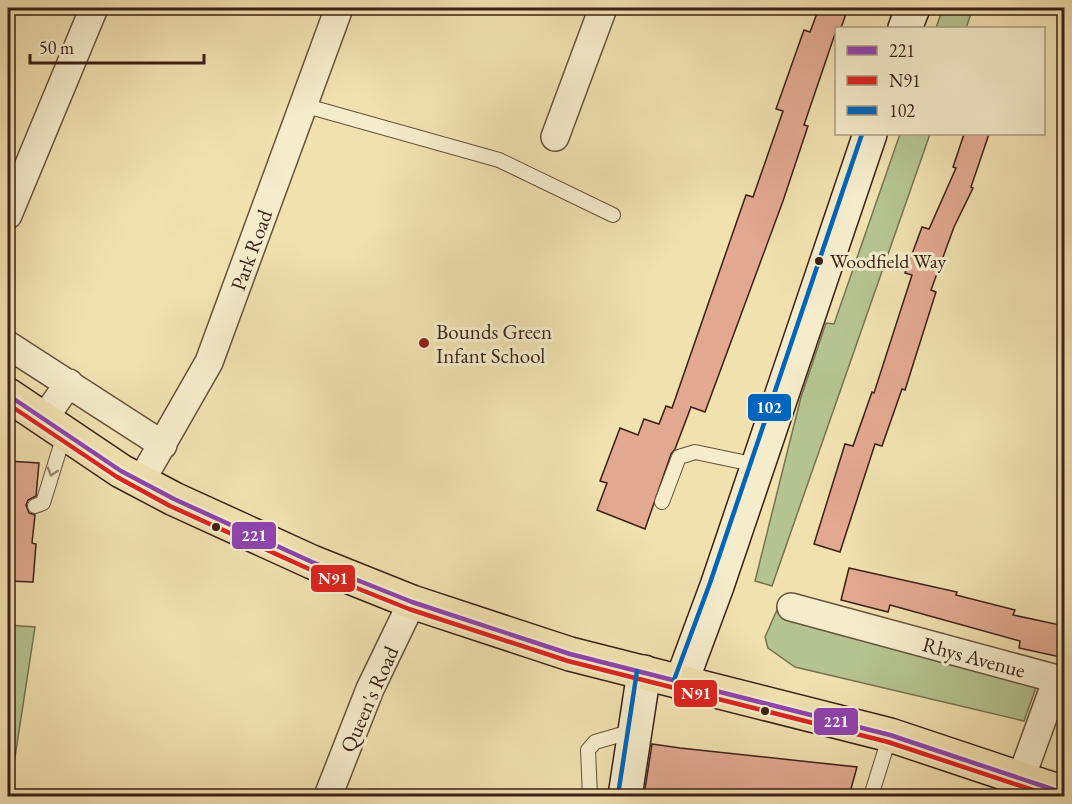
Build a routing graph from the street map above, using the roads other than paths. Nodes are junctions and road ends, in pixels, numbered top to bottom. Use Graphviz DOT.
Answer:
graph roads {
  1 [pos="94,8"];
  2 [pos="339,8"];
  3 [pos="603,8"];
  4 [pos="913,8"];
  5 [pos="906,27"];
  6 [pos="303,105"];
  7 [pos="870,135"];
  8 [pos="555,137"];
  9 [pos="8,215"];
  10 [pos="613,215"];
  11 [pos="8,345"];
  12 [pos="69,383"];
  13 [pos="8,396"];
  14 [pos="53,427"];
  15 [pos="162,445"];
  16 [pos="757,465"];
  17 [pos="141,482"];
  18 [pos="662,502"];
  19 [pos="35,506"];
  20 [pos="412,602"];
  21 [pos="791,607"];
  22 [pos="644,672"];
  23 [pos="681,683"];
  24 [pos="634,731"];
  25 [pos="890,735"];
  26 [pos="1021,778"];
  27 [pos="1065,793"];
  28 [pos="328,796"];
  29 [pos="590,796"];
  30 [pos="625,796"];
  31 [pos="871,796"];
  1 -- 9 [label="street"];
  2 -- 6 [label="street, Park Road"];
  3 -- 8 [label="street"];
  4 -- 5 [label="main road"];
  6 -- 10 [label="lane"];
  6 -- 15 [label="street, Park Road"];
  7 -- 16 [label="main road"];
  11 -- 12 [label="street"];
  12 -- 14 [label="street"];
  12 -- 15 [label="street"];
  13 -- 14 [label="main road"];
  14 -- 17 [label="main road"];
  14 -- 19 [label="lane, one-way"];
  15 -- 17 [label="street, Park Road"];
  16 -- 18 [label="lane"];
  16 -- 23 [label="main road"];
  17 -- 20 [label="main road"];
  20 -- 22 [label="main road"];
  20 -- 28 [label="street, Queen's Road"];
  21 -- 26 [label="street, Rhys Avenue"];
  22 -- 23 [label="main road"];
  22 -- 24 [label="main road"];
  23 -- 25 [label="main road"];
  24 -- 29 [label="lane"];
  24 -- 30 [label="main road"];
  25 -- 26 [label="main road"];
  25 -- 31 [label="lane"];
  26 -- 27 [label="main road"];
}
